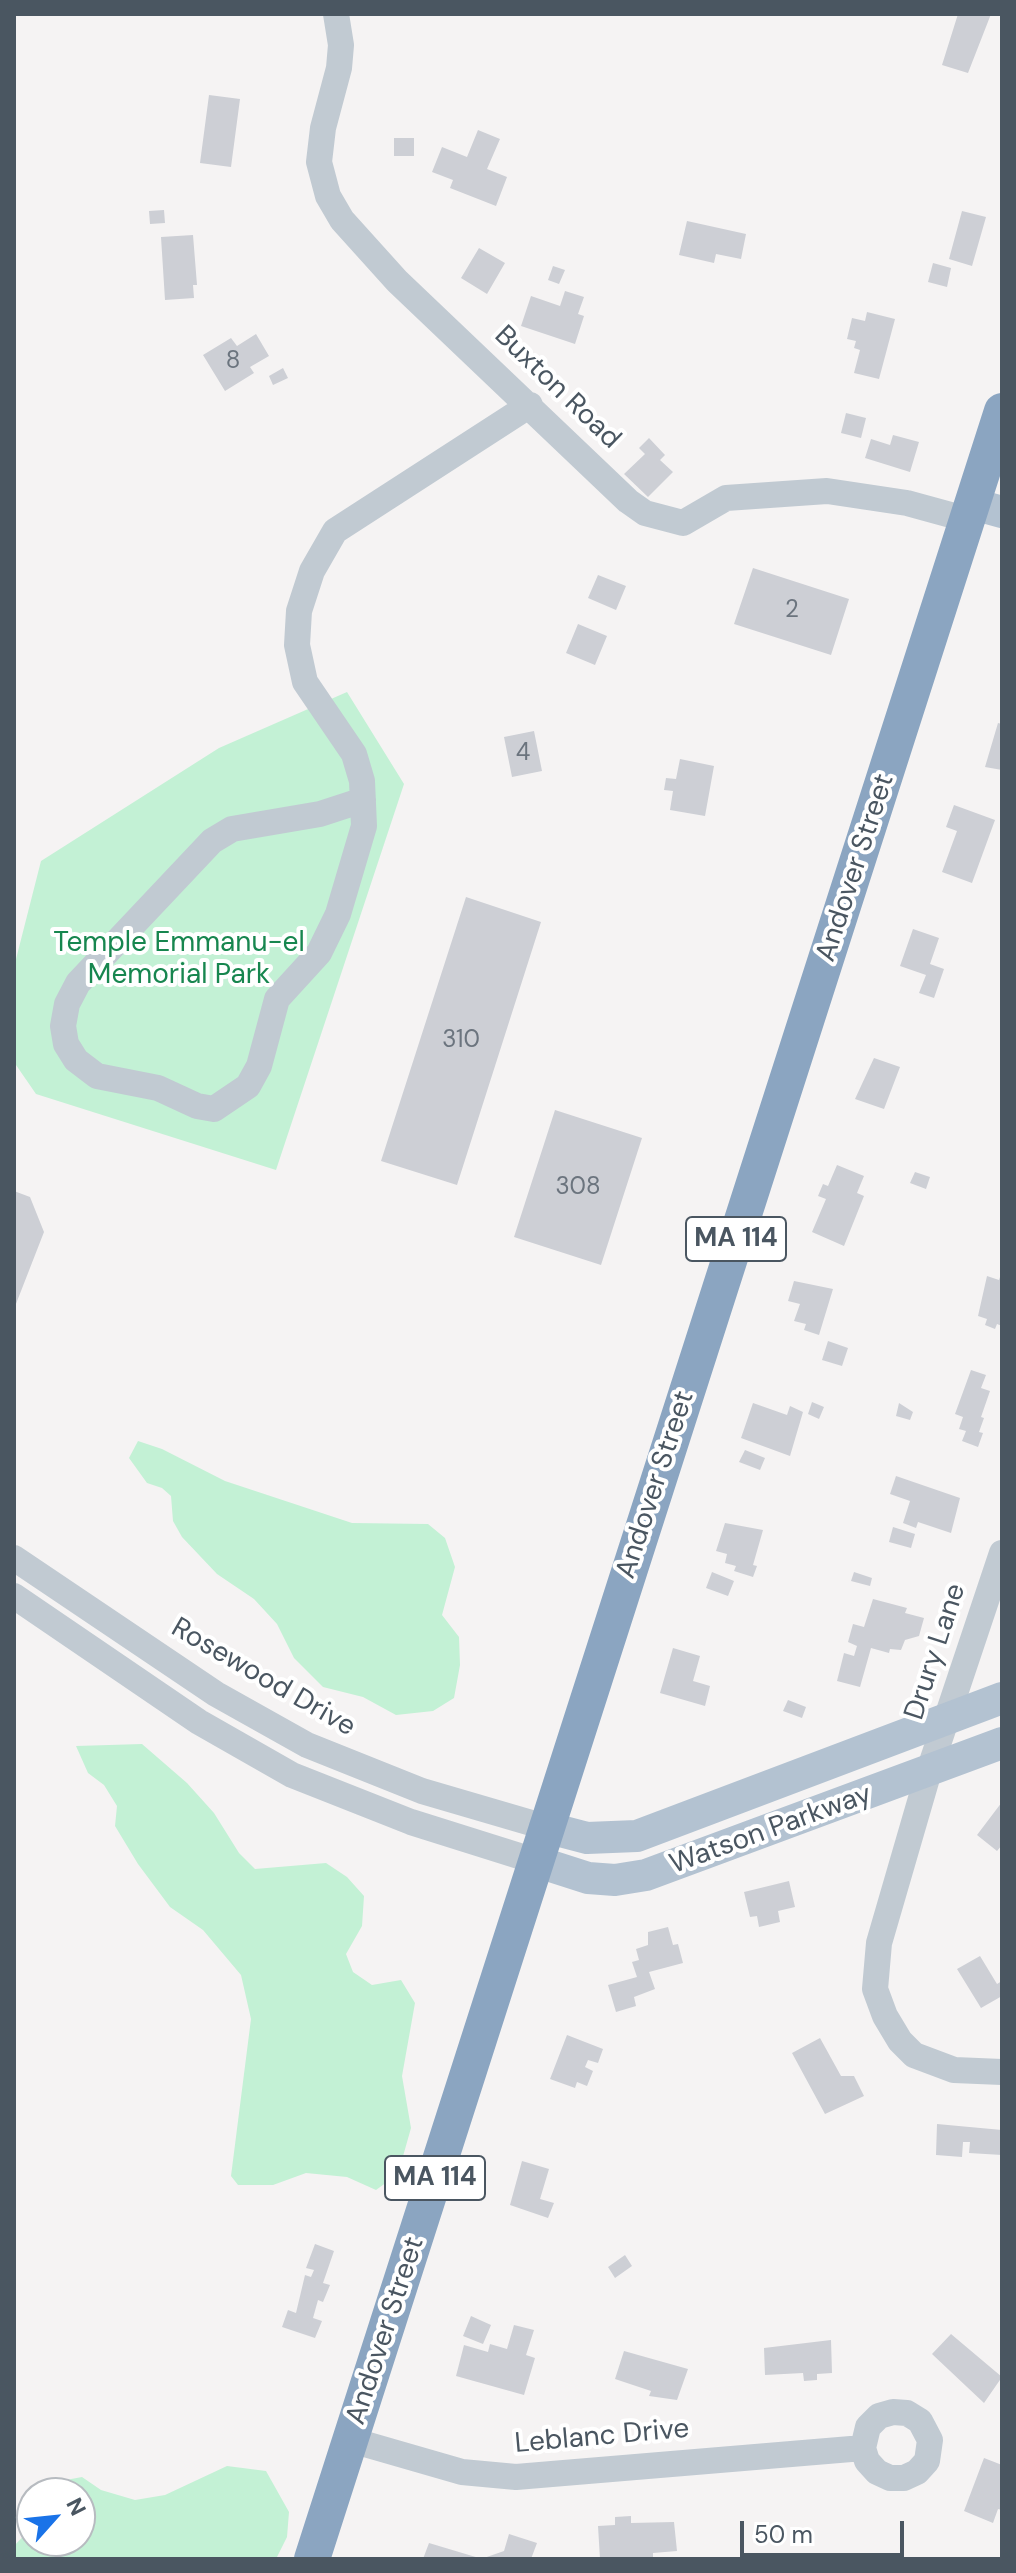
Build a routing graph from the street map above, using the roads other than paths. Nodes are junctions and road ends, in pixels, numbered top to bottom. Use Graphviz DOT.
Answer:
graph roads {
  1 [pos="336,14"];
  2 [pos="530,405"];
  3 [pos="1002,411"];
  4 [pos="981,512"];
  5 [pos="363,800"];
  6 [pos="1002,1553"];
  7 [pos="14,1558"];
  8 [pos="14,1596"];
  9 [pos="1002,1698"];
  10 [pos="948,1718"];
  11 [pos="1002,1743"];
  12 [pos="929,1771"];
  13 [pos="540,1844"];
  14 [pos="1002,2072"];
  15 [pos="351,2440"];
  16 [pos="863,2448"];
  17 [pos="312,2559"];
  1 -- 2 [label="street, Buxton Road"];
  2 -- 4 [label="street, Buxton Road"];
  2 -- 5 [label="street"];
  3 -- 4 [label="highway, Andover Street / MA 114"];
  4 -- 13 [label="highway, Andover Street / MA 114"];
  5 -- 5 [label="street"];
  6 -- 10 [label="street, Drury Lane"];
  7 -- 13 [label="street, Rosewood Drive"];
  8 -- 13 [label="street"];
  9 -- 10 [label="main road, Watson Parkway"];
  10 -- 12 [label="street, Drury Lane"];
  10 -- 13 [label="main road, Watson Parkway"];
  11 -- 12 [label="main road, Watson Parkway"];
  12 -- 13 [label="main road, Watson Parkway"];
  12 -- 14 [label="street, Drury Lane"];
  13 -- 15 [label="highway, Andover Street / MA 114"];
  15 -- 16 [label="street, Leblanc Drive"];
  15 -- 17 [label="highway, Andover Street / MA 114"];
}
